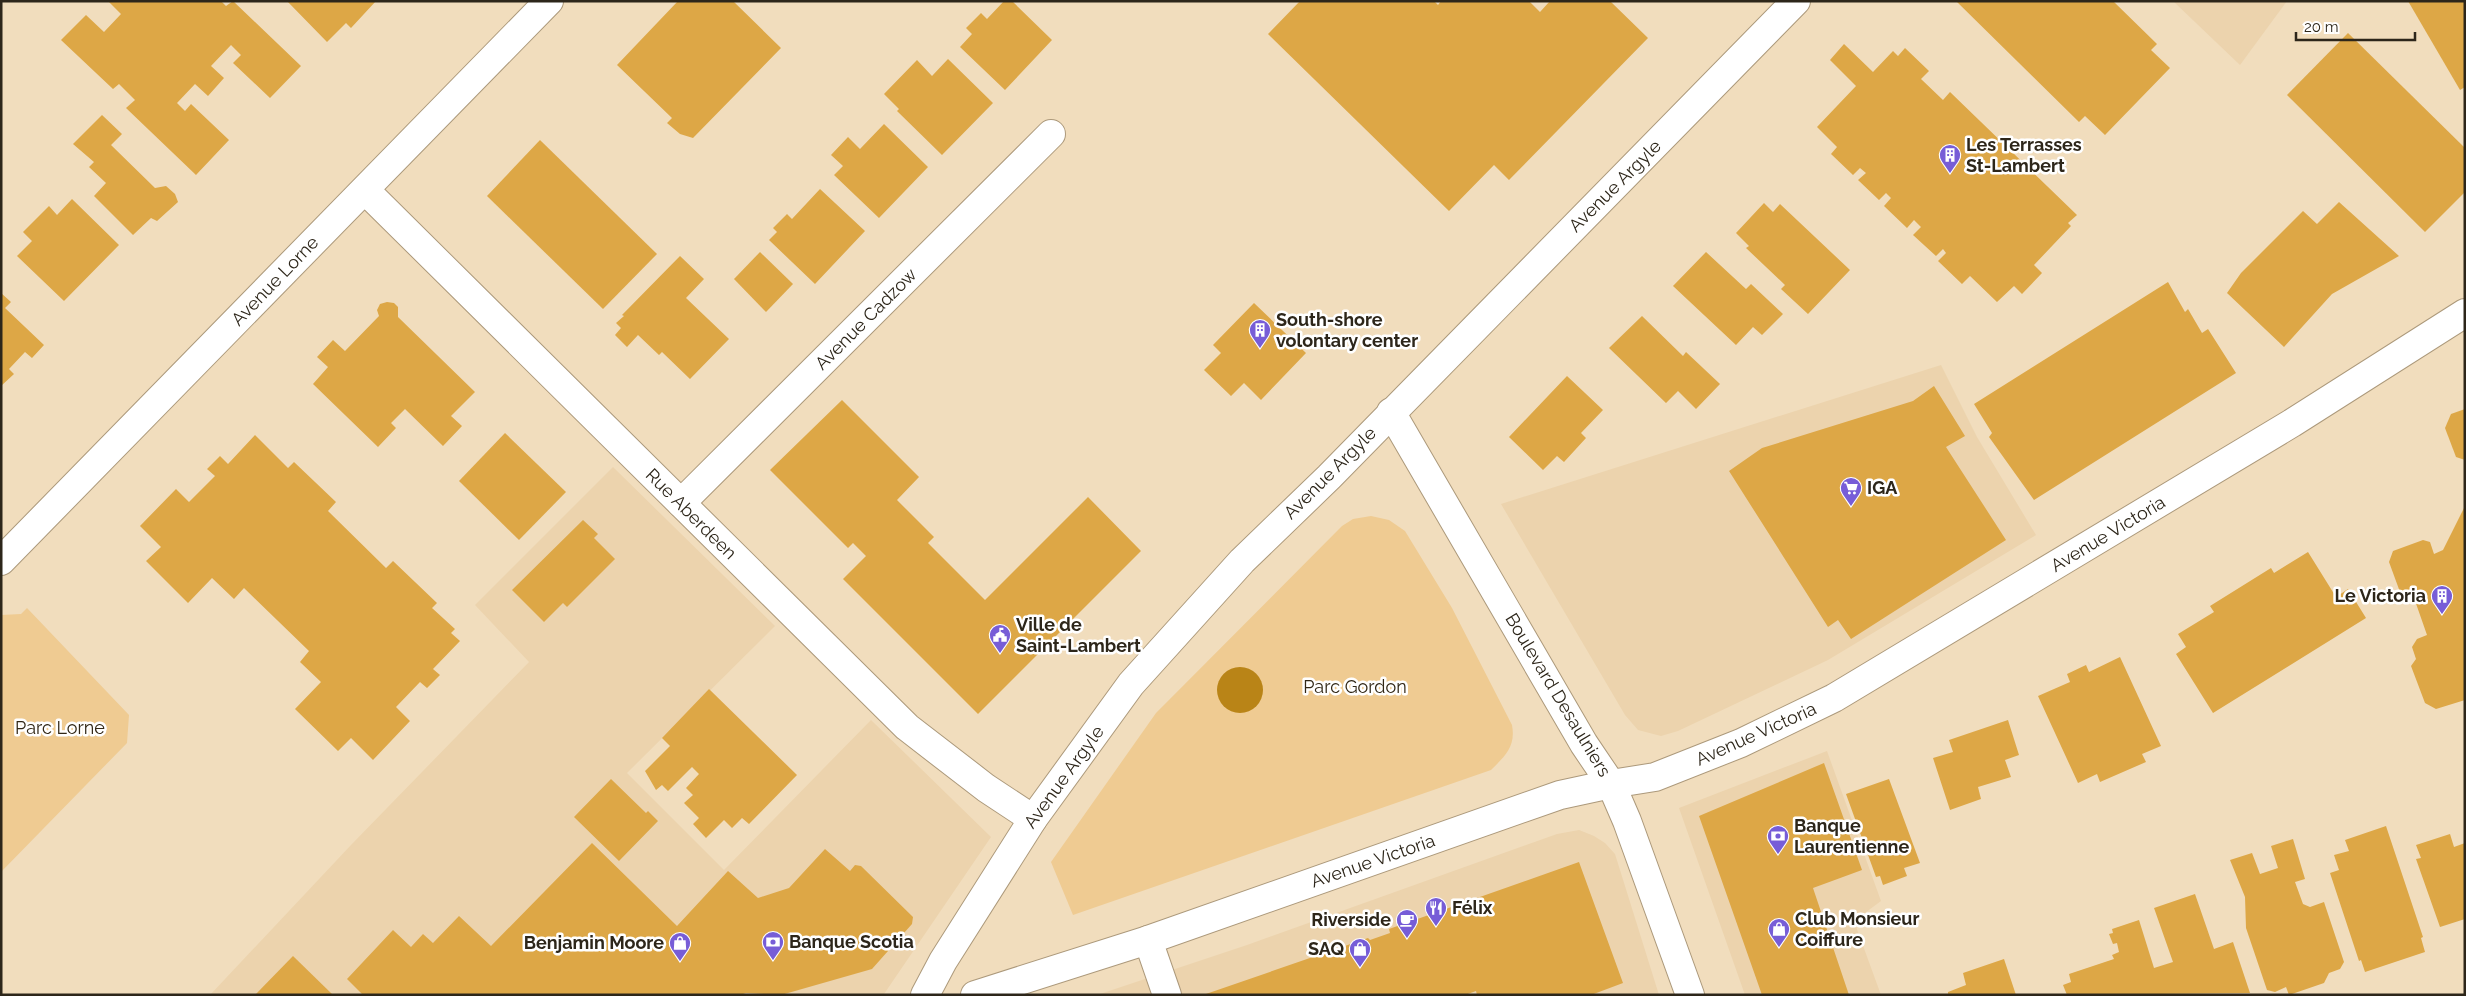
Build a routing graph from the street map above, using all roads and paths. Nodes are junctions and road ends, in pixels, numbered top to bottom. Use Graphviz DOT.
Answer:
graph roads {
  1 [pos="549,1"];
  2 [pos="1796,1"];
  3 [pos="1051,134"];
  4 [pos="366,190"];
  5 [pos="2465,313"];
  6 [pos="1391,412"];
  7 [pos="681,503"];
  8 [pos="1,561"];
  9 [pos="1610,784"];
  10 [pos="1033,819"];
  11 [pos="1148,940"];
  12 [pos="926,995"];
  13 [pos="975,995"];
  14 [pos="1166,995"];
  15 [pos="1690,995"];
  1 -- 4 [label="street, Avenue Lorne"];
  2 -- 6 [label="street, Avenue Argyle"];
  3 -- 7 [label="street, Avenue Cadzow"];
  4 -- 7 [label="street, Rue Aberdeen"];
  4 -- 8 [label="street, Avenue Lorne"];
  5 -- 9 [label="street, Avenue Victoria"];
  6 -- 9 [label="street, Boulevard Desaulniers"];
  6 -- 10 [label="street, Avenue Argyle"];
  7 -- 10 [label="street, Rue Aberdeen"];
  9 -- 11 [label="street, Avenue Victoria"];
  9 -- 15 [label="street, Boulevard Desaulniers"];
  10 -- 12 [label="street, Avenue Argyle"];
  11 -- 13 [label="street, Avenue Victoria"];
  11 -- 14 [label="street"];
}
